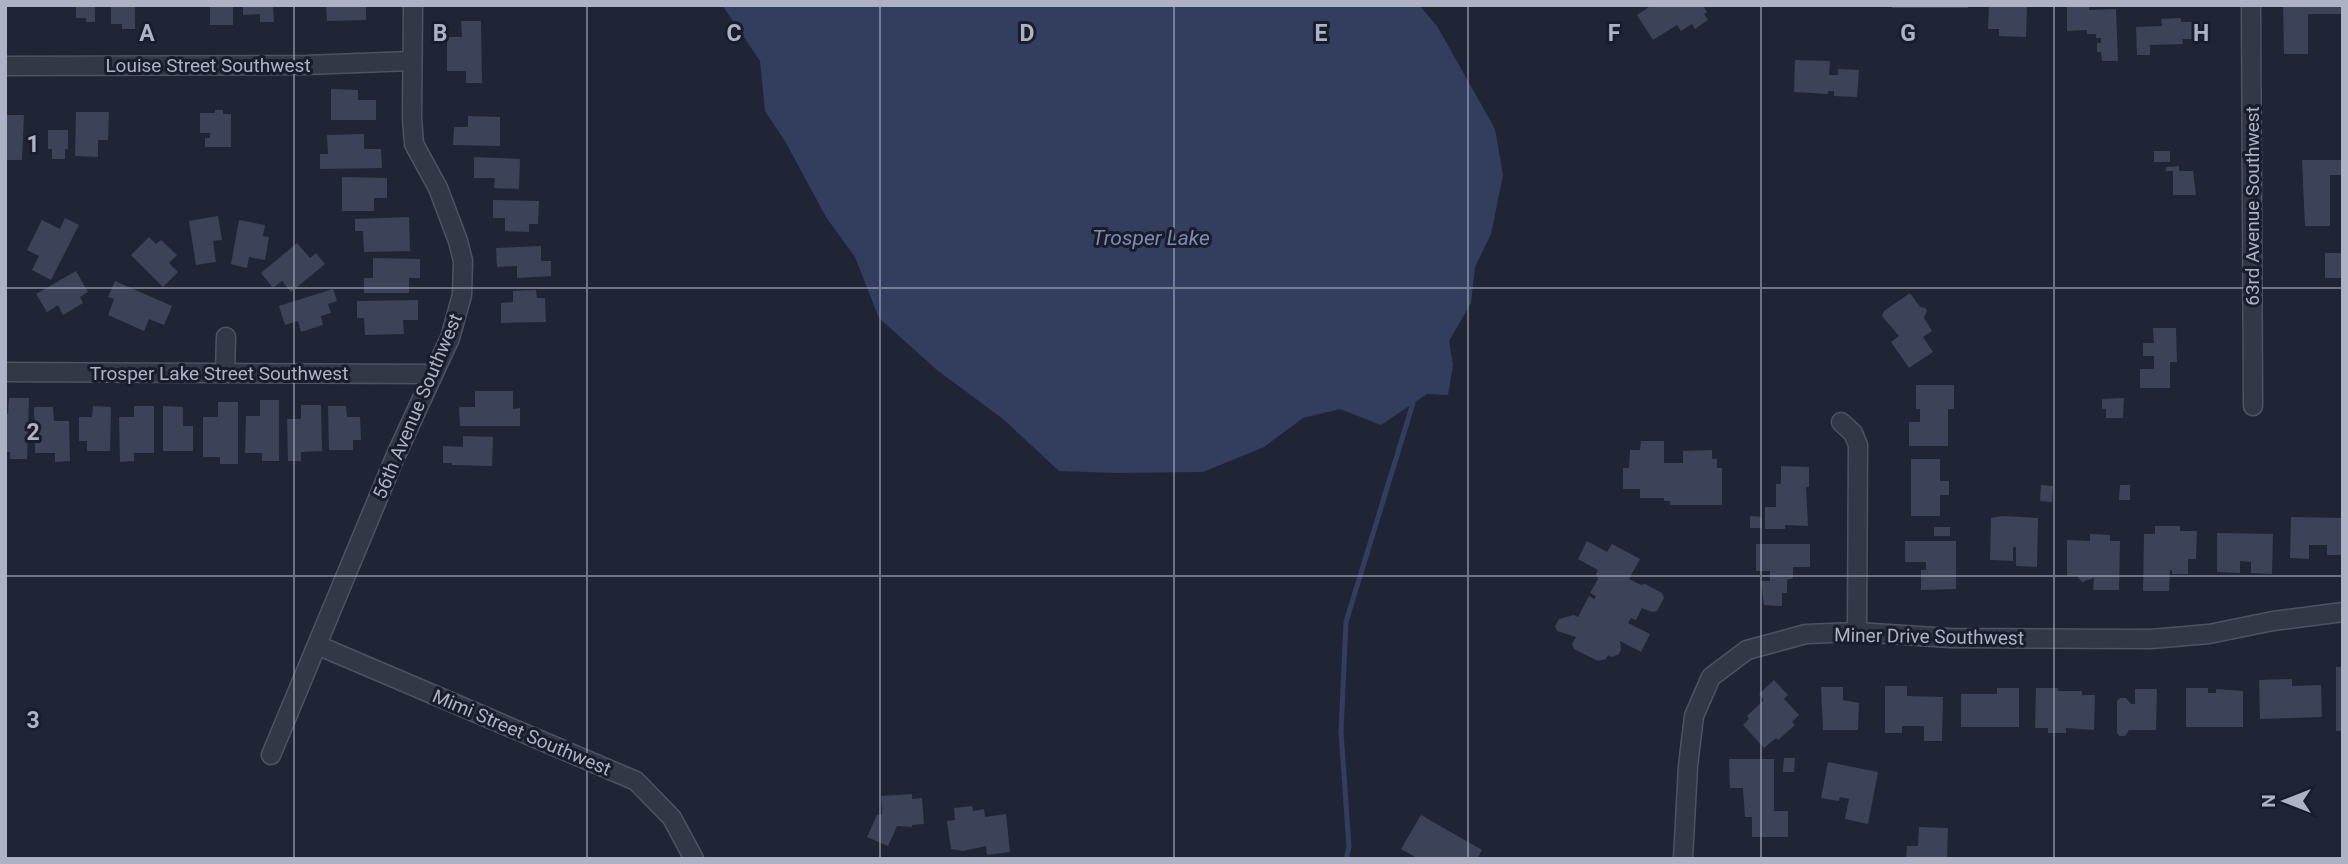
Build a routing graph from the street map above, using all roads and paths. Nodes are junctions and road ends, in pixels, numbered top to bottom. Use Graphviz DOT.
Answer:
graph roads {
  1 [pos="413,5"];
  2 [pos="2251,5"];
  3 [pos="412,61"];
  4 [pos="5,66"];
  5 [pos="226,337"];
  6 [pos="5,372"];
  7 [pos="225,373"];
  8 [pos="432,374"];
  9 [pos="2253,406"];
  10 [pos="1841,422"];
  11 [pos="2343,612"];
  12 [pos="1857,632"];
  13 [pos="317,645"];
  14 [pos="271,755"];
  15 [pos="694,859"];
  16 [pos="1683,859"];
  1 -- 3 [label="street, 56th Avenue Southwest"];
  2 -- 9 [label="street, 63rd Avenue Southwest"];
  3 -- 4 [label="street, Louise Street Southwest"];
  3 -- 8 [label="street, 56th Avenue Southwest"];
  5 -- 7 [label="street"];
  6 -- 7 [label="street, Trosper Lake Street Southwest"];
  7 -- 8 [label="street, Trosper Lake Street Southwest"];
  8 -- 13 [label="street, 56th Avenue Southwest"];
  10 -- 12 [label="street"];
  11 -- 12 [label="street, Miner Drive Southwest"];
  12 -- 16 [label="street, Miner Drive Southwest"];
  13 -- 14 [label="street, 56th Avenue Southwest"];
  13 -- 15 [label="street, Mimi Street Southwest"];
}
